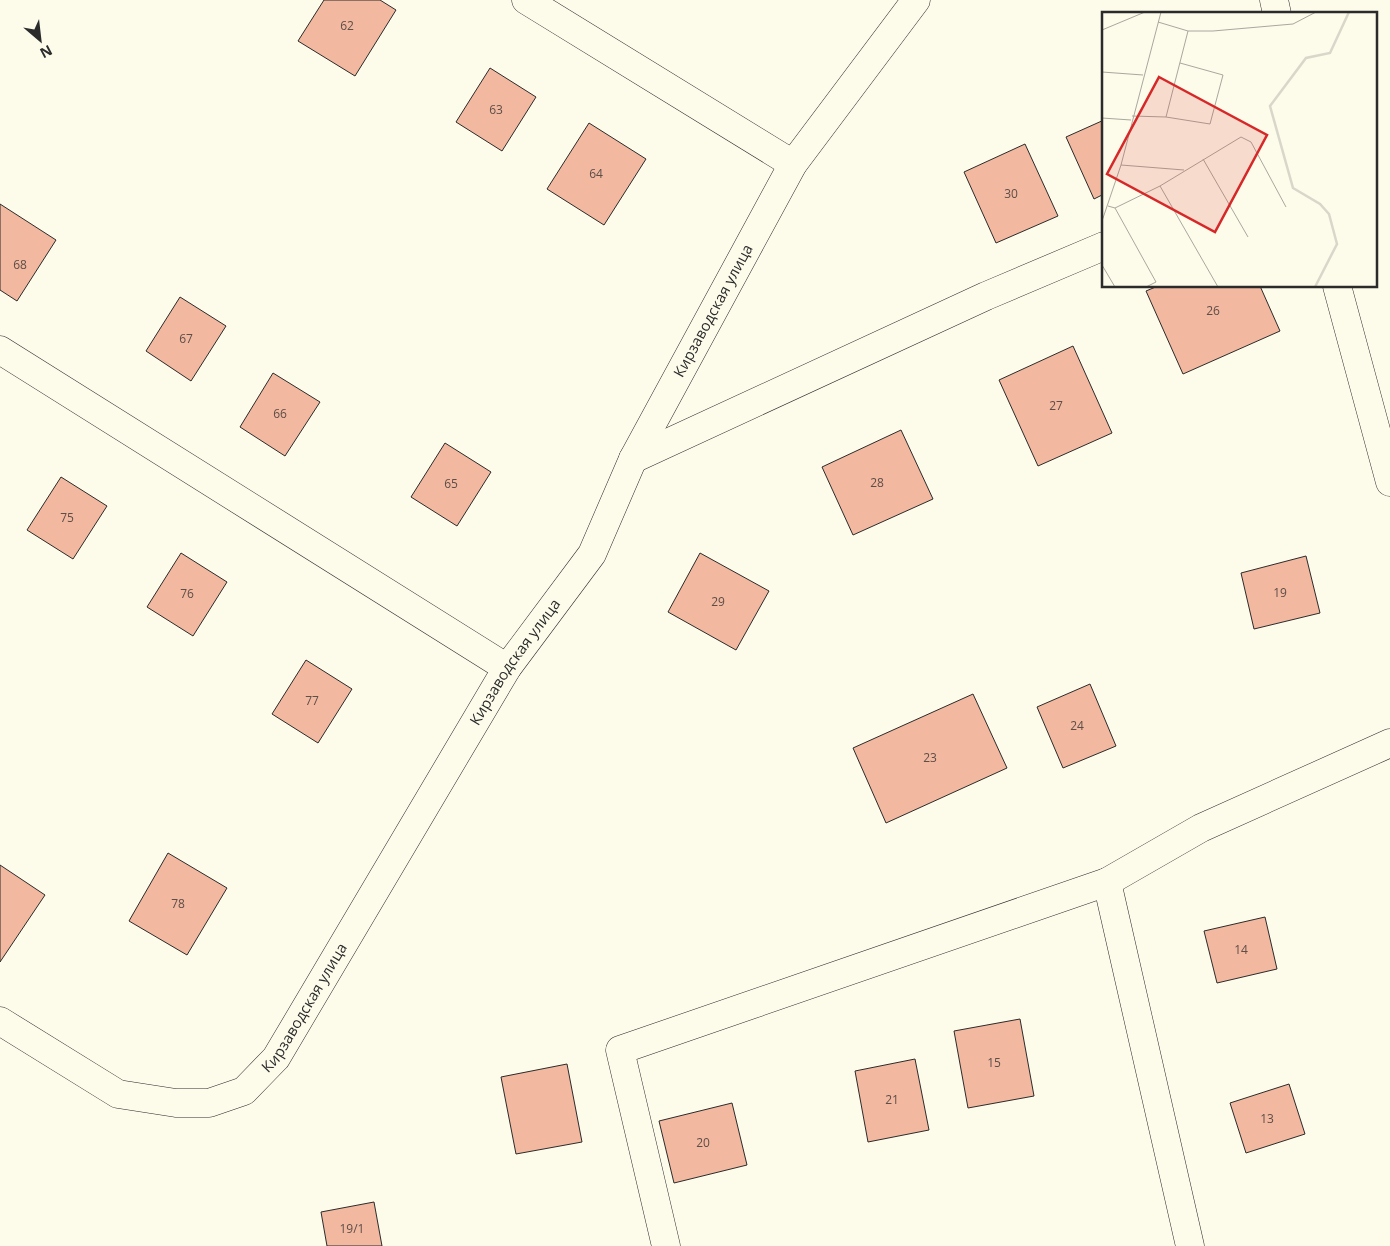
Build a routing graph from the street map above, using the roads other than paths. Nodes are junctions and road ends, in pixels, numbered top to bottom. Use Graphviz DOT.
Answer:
graph roads {
  1 [pos="526,0"];
  2 [pos="916,0"];
  3 [pos="793,164"];
  4 [pos="1102,247"];
  5 [pos="1338,288"];
  6 [pos="0,350"];
  7 [pos="633,459"];
  8 [pos="1390,482"];
  9 [pos="507,668"];
  10 [pos="1390,743"];
  11 [pos="1107,882"];
  12 [pos="0,1021"];
  13 [pos="666,1246"];
  14 [pos="1190,1246"];
  1 -- 3 [label="street"];
  2 -- 3 [label="street, Кирзаводская улица"];
  3 -- 7 [label="street, Кирзаводская улица"];
  4 -- 7 [label="street"];
  5 -- 8 [label="street"];
  6 -- 9 [label="street"];
  7 -- 9 [label="street, Кирзаводская улица"];
  9 -- 12 [label="street, Кирзаводская улица"];
  10 -- 11 [label="street"];
  11 -- 13 [label="street"];
  11 -- 14 [label="street"];
}
